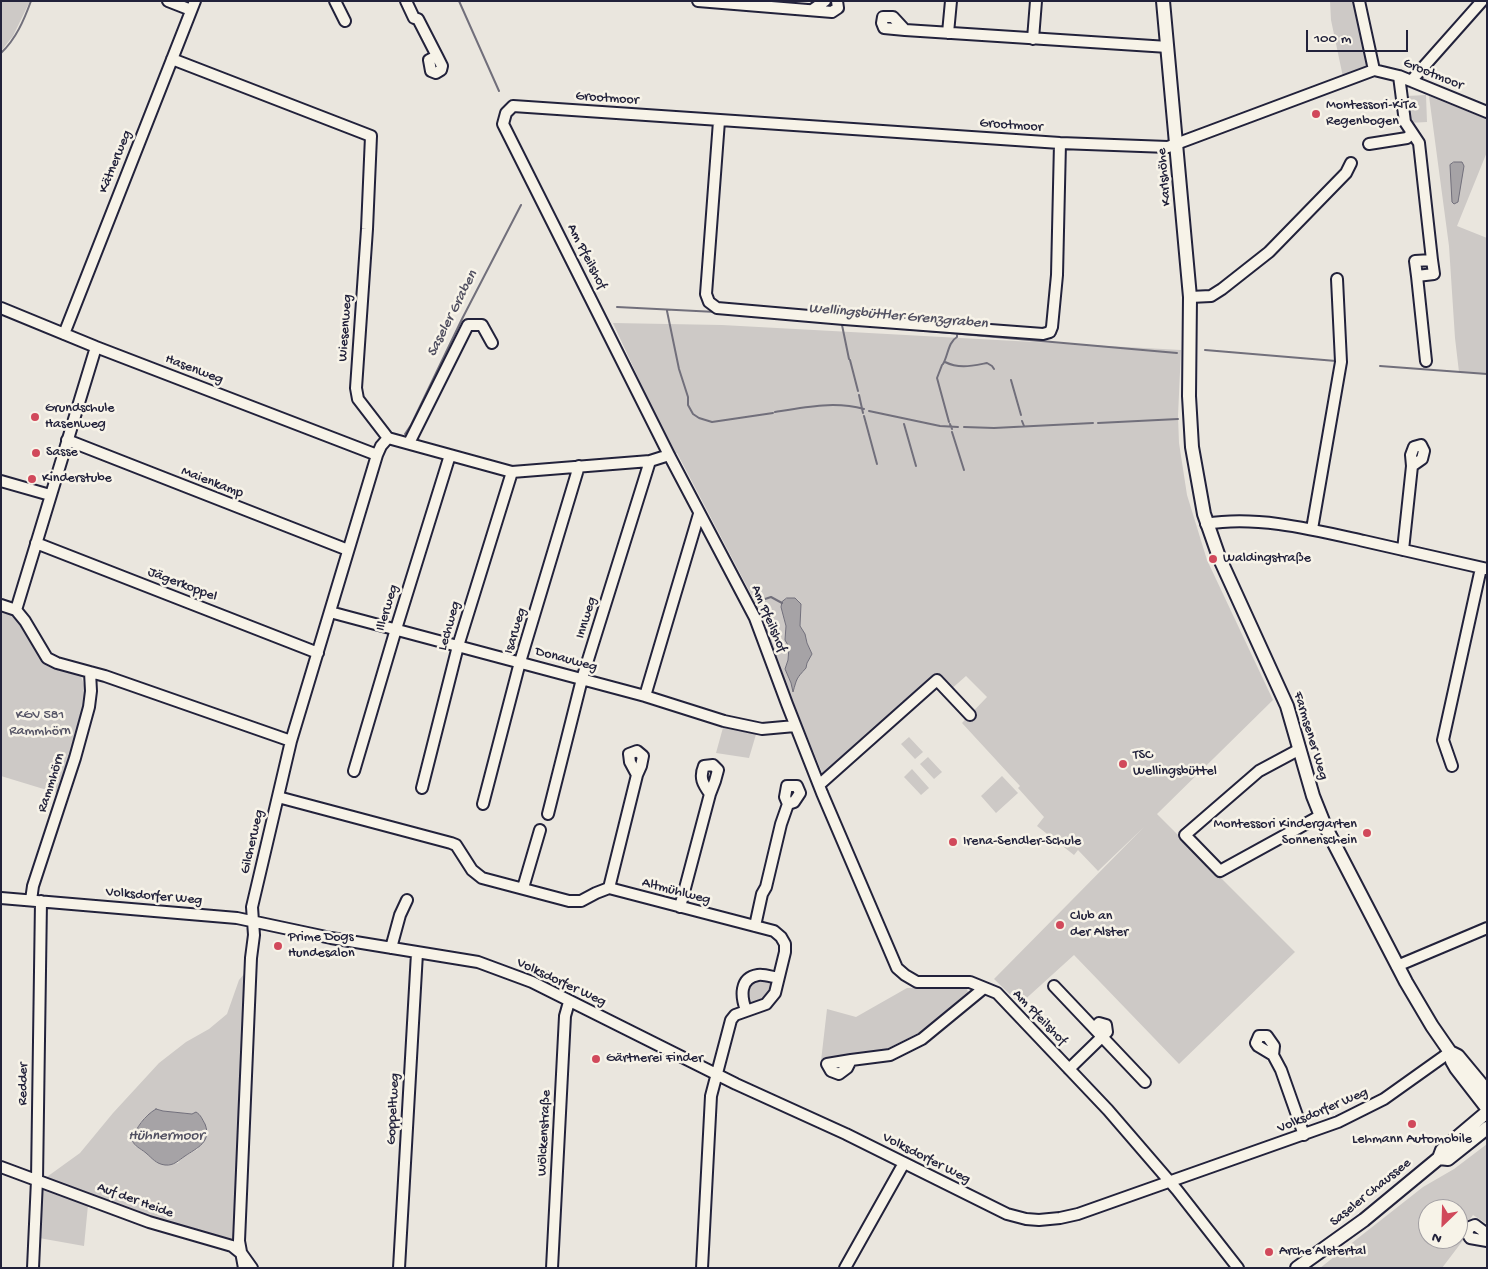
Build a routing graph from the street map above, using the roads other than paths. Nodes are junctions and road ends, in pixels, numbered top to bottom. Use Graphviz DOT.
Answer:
graph roads {
  1 [pos="168,1"];
  2 [pos="335,1"];
  3 [pos="406,1"];
  4 [pos="698,1"];
  5 [pos="825,1"];
  6 [pos="837,1"];
  7 [pos="951,1"];
  8 [pos="1036,1"];
  9 [pos="1163,1"];
  10 [pos="1359,1"];
  11 [pos="1482,1"];
  12 [pos="728,2"];
  13 [pos="193,6"];
  14 [pos="812,10"];
  15 [pos="345,21"];
  16 [pos="905,30"];
  17 [pos="948,33"];
  18 [pos="1033,39"];
  19 [pos="1168,48"];
  20 [pos="437,56"];
  21 [pos="172,59"];
  22 [pos="1374,70"];
  23 [pos="1400,76"];
  24 [pos="1411,81"];
  25 [pos="513,106"];
  26 [pos="1487,112"];
  27 [pos="719,121"];
  28 [pos="1412,133"];
  29 [pos="1060,143"];
  30 [pos="1177,144"];
  31 [pos="1369,144"];
  32 [pos="1351,163"];
  33 [pos="1432,260"];
  34 [pos="1417,276"];
  35 [pos="1337,280"];
  36 [pos="1190,297"];
  37 [pos="1,308"];
  38 [pos="64,334"];
  39 [pos="492,343"];
  40 [pos="96,347"];
  41 [pos="1191,350"];
  42 [pos="1426,361"];
  43 [pos="388,438"];
  44 [pos="67,440"];
  45 [pos="409,443"];
  46 [pos="377,454"];
  47 [pos="450,455"];
  48 [pos="669,455"];
  49 [pos="650,461"];
  50 [pos="579,466"];
  51 [pos="1412,466"];
  52 [pos="512,472"];
  53 [pos="1,481"];
  54 [pos="50,495"];
  55 [pos="699,514"];
  56 [pos="1206,524"];
  57 [pos="1312,529"];
  58 [pos="36,543"];
  59 [pos="348,550"];
  60 [pos="1403,550"];
  61 [pos="1484,568"];
  62 [pos="1,605"];
  63 [pos="16,610"];
  64 [pos="330,612"];
  65 [pos="396,629"];
  66 [pos="458,646"];
  67 [pos="318,653"];
  68 [pos="520,662"];
  69 [pos="90,672"];
  70 [pos="582,679"];
  71 [pos="645,696"];
  72 [pos="970,715"];
  73 [pos="795,726"];
  74 [pos="291,741"];
  75 [pos="1300,750"];
  76 [pos="1452,766"];
  77 [pos="354,770"];
  78 [pos="637,775"];
  79 [pos="819,785"];
  80 [pos="422,788"];
  81 [pos="710,794"];
  82 [pos="278,797"];
  83 [pos="482,804"];
  84 [pos="788,804"];
  85 [pos="548,814"];
  86 [pos="1320,816"];
  87 [pos="540,830"];
  88 [pos="523,888"];
  89 [pos="609,888"];
  90 [pos="1,898"];
  91 [pos="36,900"];
  92 [pos="407,900"];
  93 [pos="680,907"];
  94 [pos="252,920"];
  95 [pos="754,926"];
  96 [pos="1487,928"];
  97 [pos="391,948"];
  98 [pos="417,953"];
  99 [pos="1397,966"];
  100 [pos="778,978"];
  101 [pos="1054,986"];
  102 [pos="984,988"];
  103 [pos="569,1002"];
  104 [pos="746,1010"];
  105 [pos="1102,1037"];
  106 [pos="1450,1052"];
  107 [pos="1273,1055"];
  108 [pos="851,1060"];
  109 [pos="1069,1069"];
  110 [pos="716,1074"];
  111 [pos="1145,1082"];
  112 [pos="1487,1092"];
  113 [pos="1487,1108"];
  114 [pos="1487,1112"];
  115 [pos="1487,1128"];
  116 [pos="1304,1135"];
  117 [pos="1439,1158"];
  118 [pos="904,1163"];
  119 [pos="1,1167"];
  120 [pos="37,1180"];
  121 [pos="1170,1182"];
  122 [pos="1487,1234"];
  123 [pos="1487,1241"];
  124 [pos="242,1254"];
  125 [pos="847,1267"];
  126 [pos="33,1268"];
  127 [pos="244,1268"];
  128 [pos="252,1268"];
  129 [pos="400,1268"];
  130 [pos="552,1268"];
  131 [pos="702,1268"];
  132 [pos="1238,1268"];
  133 [pos="1297,1268"];
  1 -- 13 [label="street"];
  2 -- 15 [label="street"];
  3 -- 20 [label="street"];
  4 -- 12 [label="street"];
  5 -- 14 [label="street"];
  6 -- 14 [label="street"];
  7 -- 17 [label="street"];
  8 -- 18 [label="street"];
  9 -- 19 [label="main road, Karlshöhe"];
  10 -- 22 [label="street"];
  11 -- 24 [label="street"];
  12 -- 14 [label="street"];
  13 -- 21 [label="street, Kätnerweg"];
  16 -- 17 [label="street"];
  17 -- 18 [label="street"];
  18 -- 19 [label="street"];
  19 -- 30 [label="main road, Karlshöhe"];
  21 -- 38 [label="street, Kätnerweg"];
  21 -- 43 [label="street, Wiesenweg"];
  22 -- 23 [label="street, Grootmoor"];
  22 -- 30 [label="street, Grootmoor"];
  23 -- 24 [label="street, Grootmoor"];
  23 -- 28 [label="street"];
  24 -- 26 [label="street, Grootmoor"];
  25 -- 27 [label="street, Grootmoor"];
  25 -- 48 [label="street, Am Pfeilshof"];
  27 -- 29 [label="street, Grootmoor"];
  27 -- 29 [label="street"];
  28 -- 31 [label="street"];
  28 -- 33 [label="street"];
  29 -- 30 [label="street, Grootmoor"];
  30 -- 36 [label="main road, Karlshöhe"];
  32 -- 36 [label="street"];
  33 -- 34 [label="street"];
  33 -- 34 [label="street"];
  34 -- 42 [label="street"];
  35 -- 57 [label="street"];
  36 -- 41 [label="main road, Karlshöhe"];
  37 -- 38 [label="street, Hasenweg"];
  38 -- 40 [label="street, Hasenweg"];
  39 -- 45 [label="street"];
  40 -- 44 [label="street"];
  40 -- 46 [label="street, Hasenweg"];
  41 -- 56 [label="main road, Farmsener Weg"];
  43 -- 45 [label="street"];
  43 -- 46 [label="street, Gilcherweg"];
  44 -- 54 [label="street"];
  44 -- 59 [label="street, Maienkamp"];
  45 -- 47 [label="street"];
  46 -- 59 [label="street, Gilcherweg"];
  47 -- 52 [label="street"];
  47 -- 65 [label="street, Illerweg"];
  48 -- 49 [label="street"];
  48 -- 55 [label="street, Am Pfeilshof"];
  49 -- 50 [label="street"];
  49 -- 70 [label="street, Innweg"];
  50 -- 52 [label="street"];
  50 -- 68 [label="street, Isarweg"];
  51 -- 60 [label="street"];
  52 -- 66 [label="street, Lechweg"];
  53 -- 54 [label="street"];
  54 -- 58 [label="street"];
  55 -- 71 [label="street"];
  55 -- 73 [label="street, Am Pfeilshof"];
  56 -- 57 [label="street"];
  56 -- 75 [label="main road, Farmsener Weg"];
  57 -- 60 [label="street"];
  58 -- 63 [label="street"];
  58 -- 67 [label="street, Jägerkoppel"];
  59 -- 64 [label="street, Gilcherweg"];
  60 -- 61 [label="street"];
  61 -- 76 [label="street"];
  62 -- 63 [label="street"];
  63 -- 69 [label="street"];
  64 -- 65 [label="street, Donauweg"];
  64 -- 67 [label="street, Gilcherweg"];
  65 -- 66 [label="street, Donauweg"];
  65 -- 77 [label="street, Illerweg"];
  66 -- 68 [label="street, Donauweg"];
  66 -- 80 [label="street, Lechweg"];
  67 -- 74 [label="street, Gilcherweg"];
  68 -- 70 [label="street, Donauweg"];
  68 -- 83 [label="street, Isarweg"];
  69 -- 74 [label="street"];
  69 -- 91 [label="street, Rammhörn"];
  70 -- 71 [label="street, Donauweg"];
  70 -- 85 [label="street, Innweg"];
  71 -- 73 [label="street, Donauweg"];
  72 -- 79 [label="street"];
  73 -- 79 [label="street, Am Pfeilshof"];
  74 -- 82 [label="street, Gilcherweg"];
  75 -- 86 [label="main road, Farmsener Weg"];
  75 -- 86 [label="street"];
  78 -- 89 [label="street"];
  79 -- 102 [label="street, Am Pfeilshof"];
  81 -- 93 [label="street"];
  82 -- 88 [label="street"];
  82 -- 94 [label="street, Gilcherweg"];
  84 -- 95 [label="street"];
  86 -- 99 [label="main road, Farmsener Weg"];
  87 -- 88 [label="street"];
  88 -- 89 [label="street"];
  89 -- 93 [label="street, Altmühlweg"];
  90 -- 91 [label="street, Volksdorfer Weg"];
  91 -- 94 [label="street, Volksdorfer Weg"];
  91 -- 120 [label="street, Redder"];
  92 -- 97 [label="street"];
  93 -- 95 [label="street, Altmühlweg"];
  94 -- 97 [label="street, Volksdorfer Weg"];
  94 -- 124 [label="street, Gilcherweg"];
  95 -- 100 [label="street, Altmühlweg"];
  96 -- 99 [label="street"];
  97 -- 98 [label="street, Volksdorfer Weg"];
  98 -- 103 [label="street, Volksdorfer Weg"];
  98 -- 129 [label="street, Goppeltweg"];
  99 -- 106 [label="main road, Farmsener Weg"];
  100 -- 104 [label="street, Altmühlweg"];
  100 -- 104 [label="street"];
  101 -- 105 [label="street"];
  102 -- 108 [label="street"];
  102 -- 109 [label="street, Am Pfeilshof"];
  103 -- 110 [label="street, Volksdorfer Weg"];
  103 -- 130 [label="street, Wölckenstraße"];
  104 -- 110 [label="street, Altmühlweg"];
  105 -- 109 [label="street"];
  105 -- 111 [label="street"];
  106 -- 112 [label="main road, Farmsener Weg"];
  106 -- 113 [label="main road, Farmsener Weg"];
  106 -- 116 [label="street, Volksdorfer Weg"];
  107 -- 116 [label="street"];
  109 -- 121 [label="street, Am Pfeilshof"];
  110 -- 118 [label="street, Volksdorfer Weg"];
  110 -- 131 [label="street, Altmühlweg"];
  114 -- 117 [label="main road, Saseler Chaussee"];
  115 -- 117 [label="main road, Saseler Chaussee"];
  116 -- 121 [label="street, Volksdorfer Weg"];
  117 -- 133 [label="main road, Saseler Chaussee"];
  118 -- 121 [label="street, Volksdorfer Weg"];
  118 -- 125 [label="street"];
  119 -- 120 [label="street, Auf der Heide"];
  120 -- 124 [label="street, Auf der Heide"];
  120 -- 126 [label="street, Redder"];
  121 -- 132 [label="street, Am Pfeilshof"];
  122 -- 123 [label="street"];
  124 -- 127 [label="street, Gilcherweg"];
  124 -- 128 [label="street, Auf der Heide"];
}
